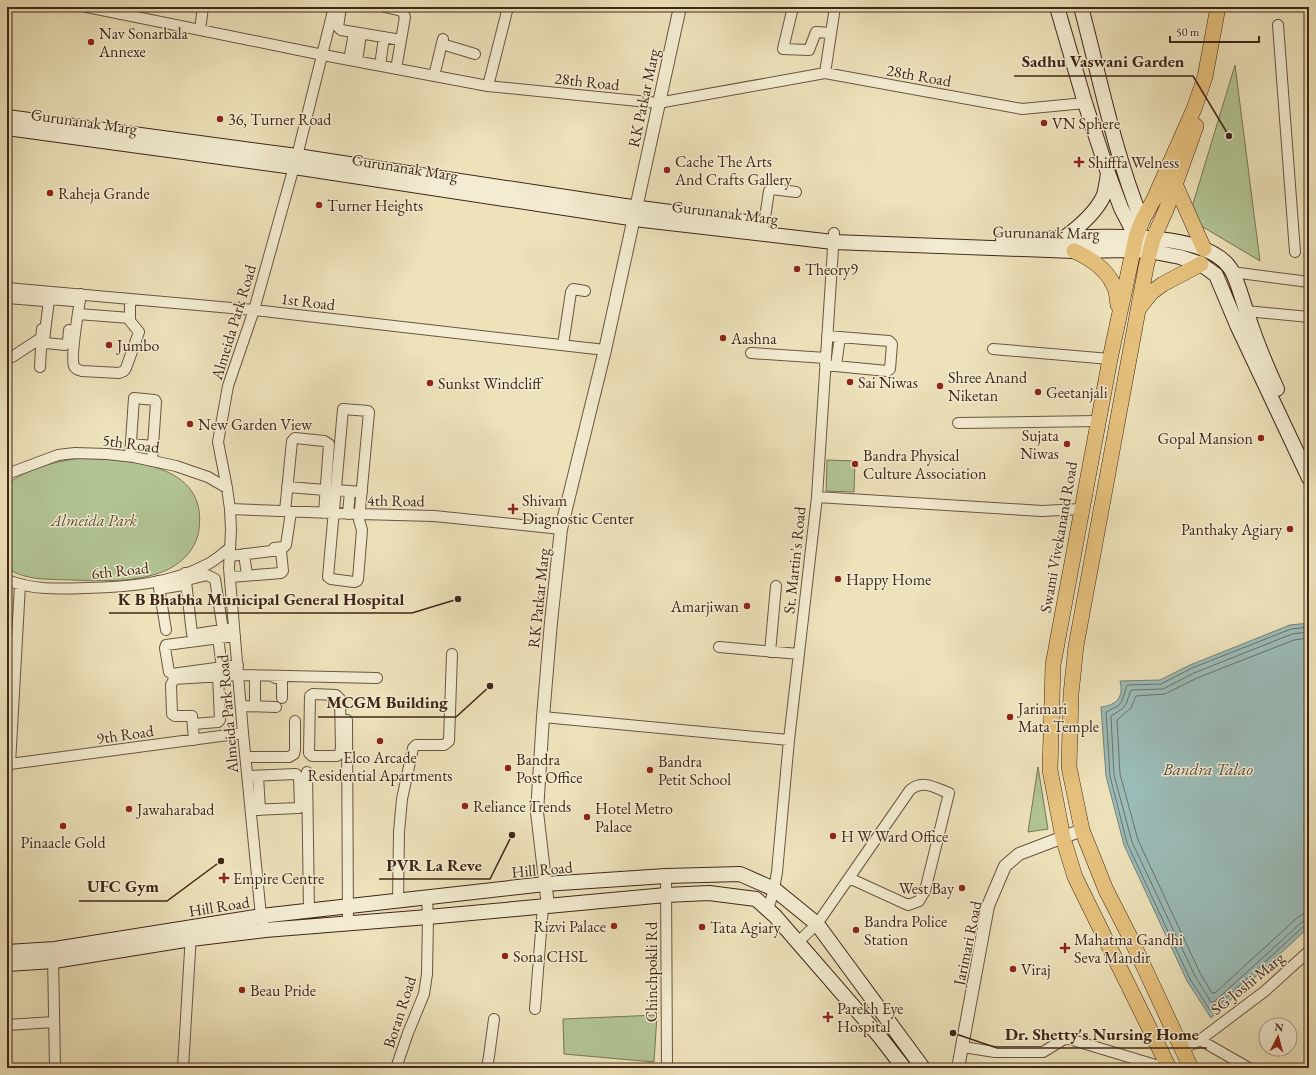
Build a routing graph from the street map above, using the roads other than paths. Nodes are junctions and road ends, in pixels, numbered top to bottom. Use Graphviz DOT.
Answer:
graph roads {
  1 [pos="87,7"];
  2 [pos="203,7"];
  3 [pos="334,7"];
  4 [pos="341,7"];
  5 [pos="385,7"];
  6 [pos="508,7"];
  7 [pos="680,7"];
  8 [pos="793,7"];
  9 [pos="1057,7"];
  10 [pos="1081,7"];
  11 [pos="1218,7"];
  12 [pos="1227,7"];
  13 [pos="832,8"];
  14 [pos="1278,25"];
  15 [pos="200,30"];
  16 [pos="358,33"];
  17 [pos="831,33"];
  18 [pos="1217,36"];
  19 [pos="381,37"];
  20 [pos="398,40"];
  21 [pos="475,54"];
  22 [pos="323,55"];
  23 [pos="353,61"];
  24 [pos="377,65"];
  25 [pos="394,68"];
  26 [pos="825,73"];
  27 [pos="434,76"];
  28 [pos="488,86"];
  29 [pos="658,103"];
  30 [pos="1085,103"];
  31 [pos="7,117"];
  32 [pos="7,128"];
  33 [pos="295,162"];
  34 [pos="1108,173"];
  35 [pos="1175,184"];
  36 [pos="796,192"];
  37 [pos="634,212"];
  38 [pos="1142,221"];
  39 [pos="763,229"];
  40 [pos="833,238"];
  41 [pos="1064,238"];
  42 [pos="1134,244"];
  43 [pos="1151,245"];
  44 [pos="1204,249"];
  45 [pos="1074,252"];
  46 [pos="1295,252"];
  47 [pos="1201,264"];
  48 [pos="1232,272"];
  49 [pos="1309,282"];
  50 [pos="7,288"];
  51 [pos="585,291"];
  52 [pos="47,296"];
  53 [pos="76,296"];
  54 [pos="7,298"];
  55 [pos="130,299"];
  56 [pos="1138,308"];
  57 [pos="254,310"];
  58 [pos="1246,311"];
  59 [pos="78,314"];
  60 [pos="1120,316"];
  61 [pos="1309,317"];
  62 [pos="130,318"];
  63 [pos="827,336"];
  64 [pos="840,337"];
  65 [pos="45,342"];
  66 [pos="563,345"];
  67 [pos="605,350"];
  68 [pos="993,350"];
  69 [pos="751,353"];
  70 [pos="7,359"];
  71 [pos="1110,359"];
  72 [pos="826,361"];
  73 [pos="836,365"];
  74 [pos="40,367"];
  75 [pos="1098,421"];
  76 [pos="958,424"];
  77 [pos="131,444"];
  78 [pos="153,446"];
  79 [pos="130,456"];
  80 [pos="1309,457"];
  81 [pos="152,461"];
  82 [pos="7,474"];
  83 [pos="1309,478"];
  84 [pos="287,487"];
  85 [pos="227,488"];
  86 [pos="331,490"];
  87 [pos="350,491"];
  88 [pos="362,492"];
  89 [pos="817,497"];
  90 [pos="230,509"];
  91 [pos="1081,509"];
  92 [pos="288,512"];
  93 [pos="348,514"];
  94 [pos="330,515"];
  95 [pos="359,518"];
  96 [pos="561,529"];
  97 [pos="230,552"];
  98 [pos="244,554"];
  99 [pos="247,575"];
  100 [pos="230,577"];
  101 [pos="184,578"];
  102 [pos="7,580"];
  103 [pos="20,585"];
  104 [pos="159,585"];
  105 [pos="776,586"];
  106 [pos="188,621"];
  107 [pos="166,630"];
  108 [pos="235,632"];
  109 [pos="221,634"];
  110 [pos="719,647"];
  111 [pos="770,652"];
  112 [pos="452,654"];
  113 [pos="799,654"];
  114 [pos="238,670"];
  115 [pos="220,672"];
  116 [pos="255,676"];
  117 [pos="318,677"];
  118 [pos="377,678"];
  119 [pos="317,694"];
  120 [pos="282,698"];
  121 [pos="241,706"];
  122 [pos="255,706"];
  123 [pos="276,707"];
  124 [pos="543,717"];
  125 [pos="347,720"];
  126 [pos="296,721"];
  127 [pos="193,724"];
  128 [pos="243,733"];
  129 [pos="194,740"];
  130 [pos="789,740"];
  131 [pos="246,756"];
  132 [pos="307,772"];
  133 [pos="253,776"];
  134 [pos="255,810"];
  135 [pos="1082,830"];
  136 [pos="1063,838"];
  137 [pos="666,876"];
  138 [pos="849,878"];
  139 [pos="545,884"];
  140 [pos="774,889"];
  141 [pos="666,895"];
  142 [pos="427,898"];
  143 [pos="398,901"];
  144 [pos="347,906"];
  145 [pos="546,906"];
  146 [pos="768,910"];
  147 [pos="309,911"];
  148 [pos="261,916"];
  149 [pos="428,917"];
  150 [pos="348,924"];
  151 [pos="817,924"];
  152 [pos="265,930"];
  153 [pos="191,933"];
  154 [pos="798,942"];
  155 [pos="7,952"];
  156 [pos="1309,952"];
  157 [pos="53,955"];
  158 [pos="7,964"];
  159 [pos="535,1009"];
  160 [pos="494,1019"];
  161 [pos="54,1022"];
  162 [pos="7,1025"];
  163 [pos="1200,1040"];
  164 [pos="963,1047"];
  165 [pos="1183,1049"];
  166 [pos="918,1066"];
  167 [pos="1164,1066"];
  168 [pos="55,1068"];
  169 [pos="183,1068"];
  170 [pos="396,1068"];
  171 [pos="487,1068"];
  172 [pos="667,1068"];
  173 [pos="904,1068"];
  174 [pos="958,1068"];
  175 [pos="1191,1068"];
  176 [pos="1249,1068"];
  1 -- 15 [label="street, 28th Road"];
  2 -- 15 [label="street"];
  3 -- 22 [label="street, Almeida Park Road"];
  4 -- 16 [label="street"];
  5 -- 20 [label="street"];
  6 -- 28 [label="street"];
  7 -- 29 [label="street, RK Patkar Marg"];
  8 -- 17 [label="street"];
  9 -- 30 [label="main road"];
  10 -- 38 [label="main road"];
  11 -- 18 [label="main road, Swami Vivekanand Road"];
  12 -- 18 [label="main road, Swami Vivekanand Road"];
  13 -- 17 [label="street"];
  14 -- 46 [label="street"];
  15 -- 22 [label="street, 28th Road"];
  16 -- 19 [label="street"];
  16 -- 23 [label="street"];
  17 -- 26 [label="street"];
  18 -- 35 [label="main road, Swami Vivekanand Road"];
  18 -- 38 [label="main road, Swami Vivekanand Road"];
  19 -- 20 [label="street"];
  19 -- 24 [label="street"];
  20 -- 25 [label="street"];
  21 -- 27 [label="street"];
  22 -- 23 [label="street, 28th Road"];
  22 -- 33 [label="street, Almeida Park Road"];
  23 -- 24 [label="street, 28th Road"];
  24 -- 25 [label="street, 28th Road"];
  25 -- 27 [label="street, 28th Road"];
  26 -- 29 [label="street, 28th Road"];
  26 -- 30 [label="street, 28th Road"];
  27 -- 28 [label="street, 28th Road"];
  28 -- 29 [label="street, 28th Road"];
  29 -- 37 [label="street, RK Patkar Marg"];
  30 -- 34 [label="main road"];
  31 -- 33 [label="main road, Gurunanak Marg"];
  32 -- 33 [label="main road, Gurunanak Marg"];
  33 -- 37 [label="main road, Gurunanak Marg"];
  33 -- 57 [label="street, Almeida Park Road"];
  34 -- 41 [label="main road"];
  34 -- 42 [label="main road"];
  35 -- 43 [label="main road, Swami Vivekanand Road"];
  35 -- 44 [label="main road"];
  36 -- 39 [label="street"];
  37 -- 39 [label="main road, Gurunanak Marg"];
  37 -- 67 [label="street, RK Patkar Marg"];
  38 -- 42 [label="main road, Swami Vivekanand Road"];
  38 -- 43 [label="main road"];
  39 -- 40 [label="main road, Gurunanak Marg"];
  40 -- 41 [label="main road, Gurunanak Marg"];
  40 -- 45 [label="main road, Gurunanak Marg"];
  40 -- 63 [label="street, St. Martin's Road"];
  41 -- 42 [label="main road, Gurunanak Marg"];
  42 -- 43 [label="main road, Gurunanak Marg"];
  42 -- 45 [label="main road, Gurunanak Marg"];
  42 -- 60 [label="main road, Swami Vivekanand Road"];
  43 -- 44 [label="main road, Gurunanak Marg"];
  43 -- 47 [label="main road, Gurunanak Marg"];
  43 -- 56 [label="main road, Swami Vivekanand Road"];
  44 -- 48 [label="main road, Gurunanak Marg"];
  45 -- 60 [label="main road"];
  47 -- 56 [label="main road"];
  47 -- 83 [label="main road, Gurunanak Marg"];
  48 -- 49 [label="street"];
  48 -- 58 [label="main road, Gurunanak Marg"];
  50 -- 52 [label="street, 1st Road"];
  51 -- 66 [label="street"];
  52 -- 53 [label="street, 1st Road"];
  52 -- 54 [label="street"];
  52 -- 65 [label="street"];
  52 -- 70 [label="street"];
  53 -- 55 [label="street, 1st Road"];
  53 -- 59 [label="street"];
  53 -- 65 [label="street"];
  55 -- 57 [label="street, 1st Road"];
  55 -- 62 [label="street"];
  56 -- 135 [label="main road, Swami Vivekanand Road"];
  57 -- 66 [label="street, 1st Road"];
  57 -- 85 [label="street, Almeida Park Road"];
  58 -- 61 [label="street"];
  58 -- 80 [label="main road, Gurunanak Marg"];
  59 -- 62 [label="street"];
  59 -- 62 [label="street"];
  60 -- 71 [label="main road, Swami Vivekanand Road"];
  63 -- 64 [label="street"];
  63 -- 72 [label="street, St. Martin's Road"];
  64 -- 73 [label="street"];
  64 -- 73 [label="street"];
  65 -- 74 [label="street"];
  66 -- 67 [label="street, 1st Road"];
  67 -- 96 [label="street, RK Patkar Marg"];
  68 -- 71 [label="street"];
  69 -- 72 [label="street"];
  71 -- 75 [label="main road, Swami Vivekanand Road"];
  72 -- 73 [label="street"];
  72 -- 89 [label="street, St. Martin's Road"];
  75 -- 76 [label="street"];
  75 -- 91 [label="main road, Swami Vivekanand Road"];
  77 -- 78 [label="street"];
  77 -- 78 [label="street"];
  77 -- 79 [label="street"];
  78 -- 81 [label="street"];
  79 -- 81 [label="street, 5th Road"];
  79 -- 82 [label="street, 5th Road"];
  81 -- 85 [label="street, 5th Road"];
  84 -- 86 [label="street"];
  84 -- 86 [label="street"];
  84 -- 92 [label="street"];
  85 -- 90 [label="street"];
  86 -- 87 [label="street"];
  86 -- 88 [label="street"];
  86 -- 94 [label="street"];
  87 -- 88 [label="street"];
  87 -- 93 [label="street"];
  88 -- 95 [label="street"];
  89 -- 91 [label="street"];
  89 -- 113 [label="street, St. Martin's Road"];
  90 -- 92 [label="street, 4th Road"];
  90 -- 97 [label="street, Almeida Park Road"];
  91 -- 136 [label="main road, Swami Vivekanand Road"];
  92 -- 94 [label="street, 4th Road"];
  92 -- 97 [label="street"];
  93 -- 94 [label="street, 4th Road"];
  93 -- 95 [label="street, 4th Road"];
  94 -- 95 [label="street"];
  94 -- 95 [label="street"];
  95 -- 96 [label="street, 4th Road"];
  96 -- 124 [label="street, RK Patkar Marg"];
  97 -- 98 [label="street"];
  97 -- 100 [label="street, Almeida Park Road"];
  97 -- 101 [label="street, 6th Road"];
  98 -- 99 [label="street"];
  98 -- 99 [label="street"];
  99 -- 100 [label="street"];
  100 -- 108 [label="street, Almeida Park Road"];
  101 -- 104 [label="street, 6th Road"];
  101 -- 106 [label="street"];
  101 -- 109 [label="street"];
  101 -- 109 [label="street"];
  102 -- 103 [label="street, 6th Road"];
  103 -- 104 [label="street, 6th Road"];
  103 -- 129 [label="street, 9th Road"];
  104 -- 107 [label="street"];
  105 -- 111 [label="street"];
  108 -- 109 [label="street"];
  108 -- 114 [label="street, Almeida Park Road"];
  109 -- 115 [label="street"];
  109 -- 115 [label="street"];
  110 -- 111 [label="street"];
  111 -- 113 [label="street"];
  112 -- 143 [label="street"];
  113 -- 130 [label="street, St. Martin's Road"];
  114 -- 115 [label="street"];
  114 -- 116 [label="street"];
  114 -- 121 [label="street, Almeida Park Road"];
  115 -- 127 [label="street"];
  115 -- 127 [label="street"];
  116 -- 117 [label="street"];
  116 -- 120 [label="street"];
  116 -- 122 [label="street"];
  117 -- 118 [label="street"];
  117 -- 119 [label="street"];
  119 -- 119 [label="street"];
  121 -- 122 [label="street"];
  121 -- 128 [label="street, Almeida Park Road"];
  122 -- 123 [label="street"];
  124 -- 130 [label="street"];
  124 -- 139 [label="street, RK Patkar Marg"];
  125 -- 144 [label="street"];
  126 -- 131 [label="street"];
  127 -- 129 [label="street"];
  128 -- 129 [label="street, 9th Road"];
  128 -- 131 [label="street, Almeida Park Road"];
  130 -- 140 [label="street, St. Martin's Road"];
  131 -- 133 [label="street, Almeida Park Road"];
  132 -- 147 [label="street"];
  133 -- 134 [label="street, Almeida Park Road"];
  133 -- 134 [label="street"];
  134 -- 148 [label="street, Almeida Park Road"];
  135 -- 136 [label="street, Jarimari Road"];
  135 -- 165 [label="main road, Swami Vivekanand Road"];
  136 -- 164 [label="street, Jarimari Road"];
  136 -- 167 [label="main road, Swami Vivekanand Road"];
  137 -- 139 [label="main road, Hill Road"];
  137 -- 140 [label="main road, Hill Road"];
  137 -- 141 [label="street, Chinchpokli Rd"];
  138 -- 138 [label="street"];
  138 -- 151 [label="street"];
  139 -- 142 [label="main road, Hill Road"];
  139 -- 145 [label="street, RK Patkar Marg"];
  140 -- 146 [label="street, St. Martin's Road"];
  140 -- 151 [label="main road, Hill Road"];
  141 -- 145 [label="main road, Hill Road"];
  141 -- 146 [label="main road, Hill Road"];
  141 -- 172 [label="street, Chinchpokli Rd"];
  142 -- 143 [label="main road, Hill Road"];
  142 -- 149 [label="street, Boran Road"];
  143 -- 144 [label="main road, Hill Road"];
  144 -- 147 [label="main road, Hill Road"];
  144 -- 150 [label="street"];
  145 -- 149 [label="main road, Hill Road"];
  145 -- 159 [label="street"];
  146 -- 154 [label="main road, Hill Road"];
  147 -- 148 [label="main road, Hill Road"];
  148 -- 152 [label="street, Almeida Park Road"];
  148 -- 153 [label="main road, Hill Road"];
  149 -- 150 [label="main road, Hill Road"];
  149 -- 170 [label="street, Boran Road"];
  150 -- 152 [label="main road, Hill Road"];
  151 -- 154 [label="street"];
  151 -- 166 [label="main road, Hill Road"];
  152 -- 153 [label="main road, Hill Road"];
  153 -- 157 [label="main road, Hill Road"];
  153 -- 169 [label="street"];
  154 -- 173 [label="main road, Hill Road"];
  155 -- 157 [label="main road, Hill Road"];
  156 -- 163 [label="street, SG Joshi Marg"];
  157 -- 158 [label="main road, Hill Road"];
  157 -- 161 [label="street"];
  160 -- 171 [label="street"];
  161 -- 162 [label="street"];
  161 -- 168 [label="street"];
  163 -- 165 [label="street, SG Joshi Marg"];
  163 -- 176 [label="street"];
  164 -- 167 [label="street"];
  164 -- 174 [label="street, Jarimari Road"];
  165 -- 175 [label="main road, Swami Vivekanand Road"];
}
